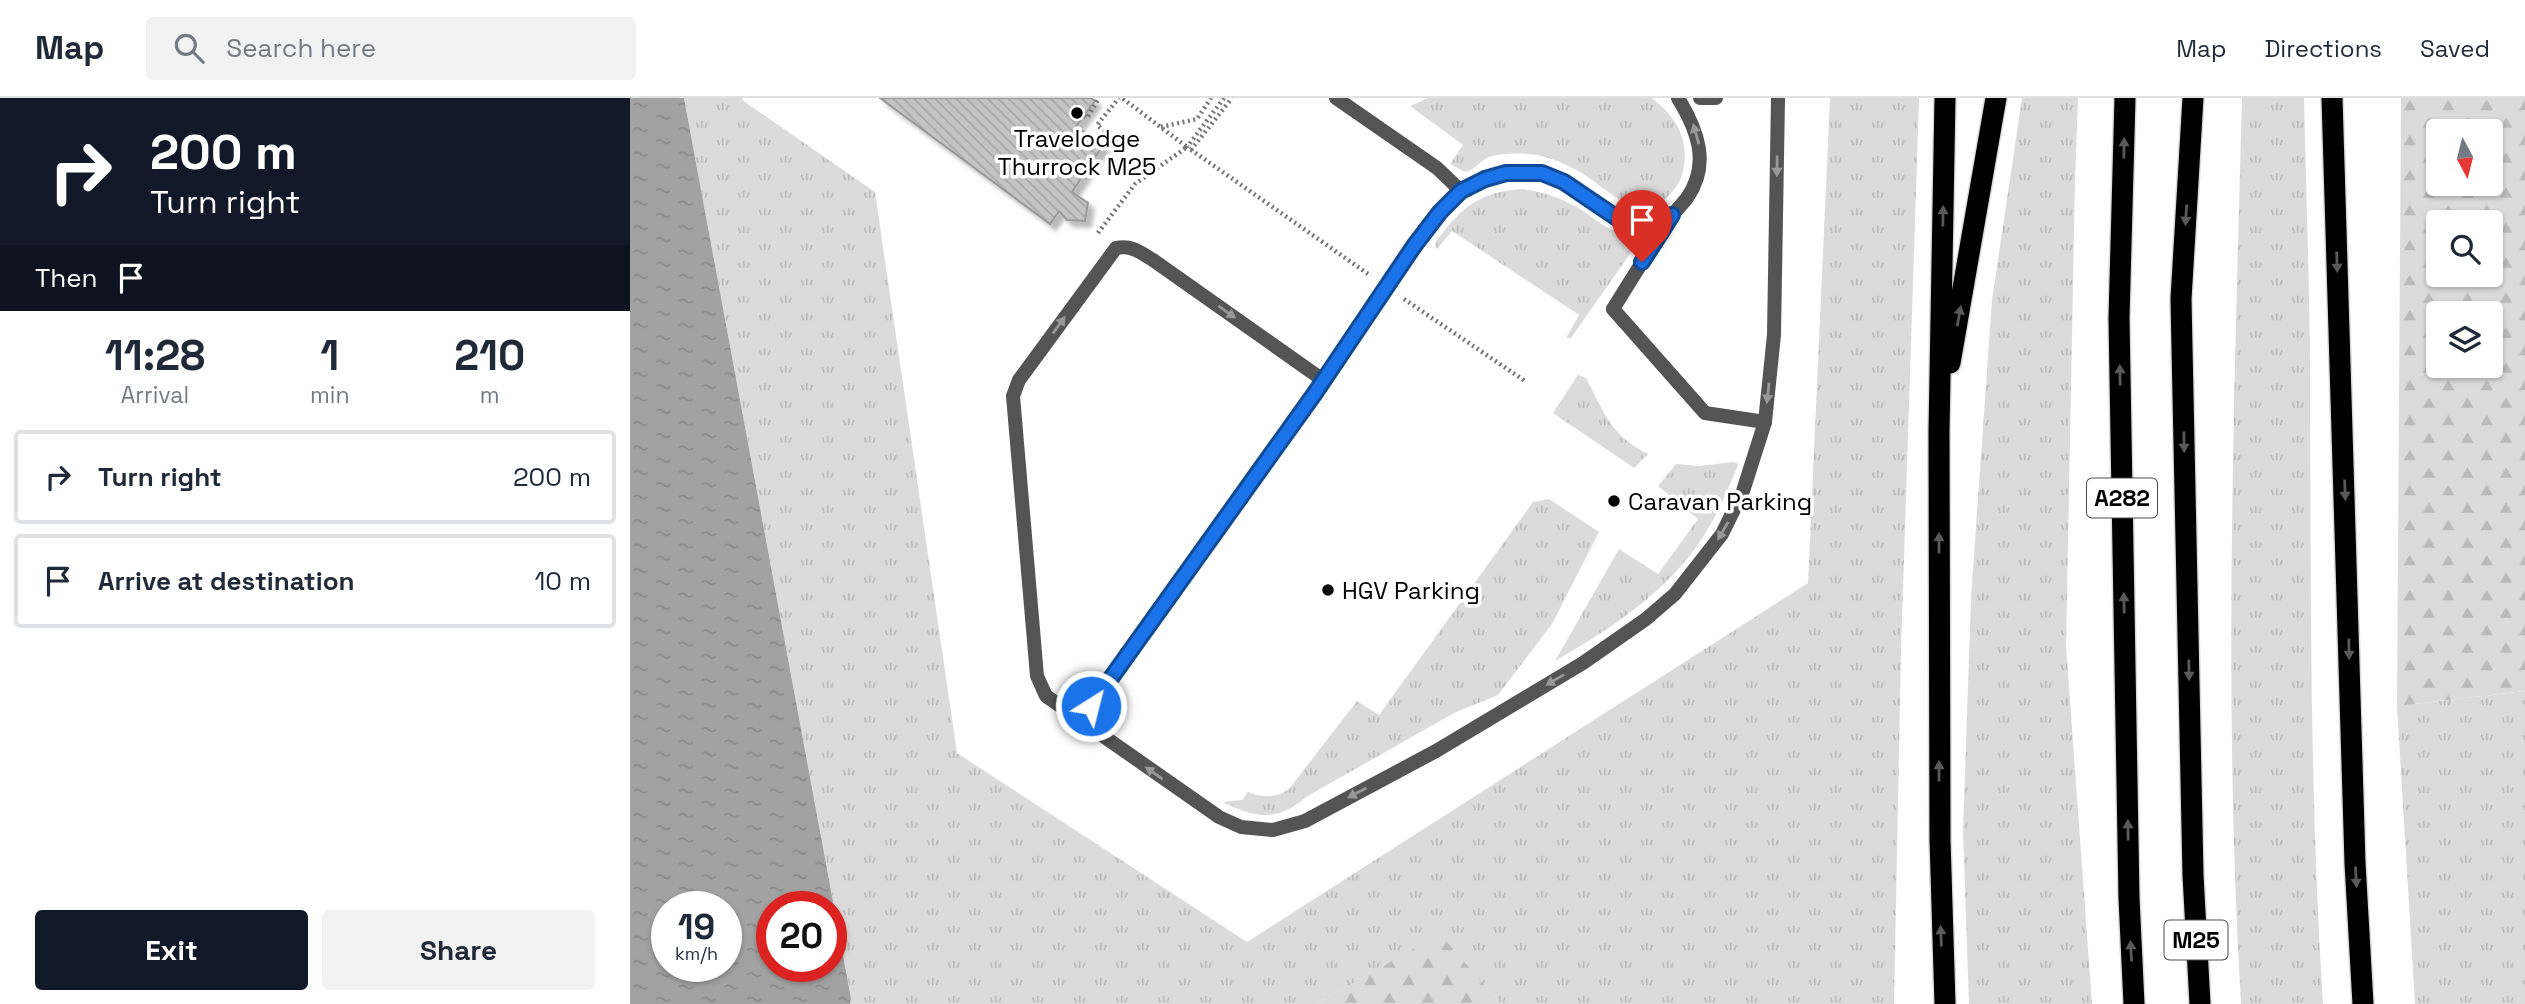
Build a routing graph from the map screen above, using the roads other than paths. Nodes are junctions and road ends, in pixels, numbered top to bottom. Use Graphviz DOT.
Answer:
graph roads {
  1 [pos="1336,98"];
  2 [pos="1678,98"];
  3 [pos="1700,98"];
  4 [pos="1716,98"];
  5 [pos="1778,98"];
  6 [pos="1945,98"];
  7 [pos="1996,98"];
  8 [pos="2125,98"];
  9 [pos="2193,98"];
  10 [pos="2332,98"];
  11 [pos="2340,98"];
  12 [pos="1461,191"];
  13 [pos="2335,194"];
  14 [pos="1672,215"];
  15 [pos="1323,380"];
  16 [pos="1765,422"];
  17 [pos="1939,431"];
  18 [pos="1080,721"];
  19 [pos="1945,1004"];
  20 [pos="2134,1004"];
  21 [pos="2200,1004"];
  22 [pos="2363,1004"];
  1 -- 12 [label="lane"];
  14 -- 2 [label="lane, one-way"];
  3 -- 4 [label="lane"];
  5 -- 16 [label="lane, one-way"];
  17 -- 6 [label="highway, one-way"];
  17 -- 7 [label="highway, one-way"];
  20 -- 8 [label="highway, A282, one-way"];
  9 -- 21 [label="highway, M25, one-way"];
  10 -- 13 [label="highway"];
  11 -- 13 [label="highway"];
  12 -- 14 [label="lane"];
  12 -- 15 [label="lane"];
  13 -- 22 [label="highway, one-way"];
  14 -- 16 [label="lane"];
  15 -- 18 [label="lane"];
  18 -- 15 [label="lane, one-way"];
  16 -- 18 [label="lane, one-way"];
  19 -- 17 [label="highway, one-way"];
}
